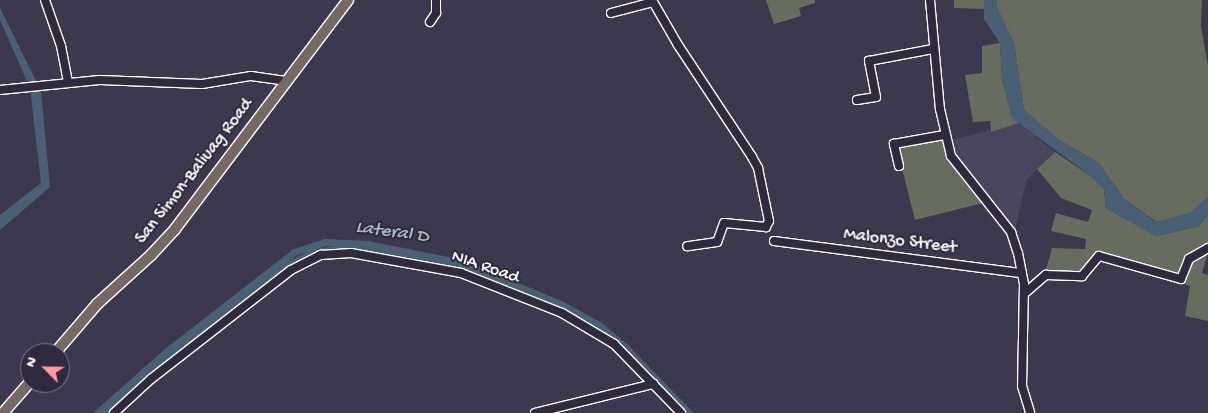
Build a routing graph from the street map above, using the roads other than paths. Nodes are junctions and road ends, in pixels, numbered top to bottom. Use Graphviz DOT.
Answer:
graph roads {
  1 [pos="45,0"];
  2 [pos="348,0"];
  3 [pos="436,0"];
  4 [pos="930,0"];
  5 [pos="653,1"];
  6 [pos="611,13"];
  7 [pos="430,22"];
  8 [pos="933,49"];
  9 [pos="68,81"];
  10 [pos="286,81"];
  11 [pos="0,90"];
  12 [pos="857,100"];
  13 [pos="944,135"];
  14 [pos="899,166"];
  15 [pos="774,241"];
  16 [pos="687,246"];
  17 [pos="1208,248"];
  18 [pos="1022,273"];
  19 [pos="1024,295"];
  20 [pos="63,343"];
  21 [pos="653,384"];
  22 [pos="20,393"];
  23 [pos="3,413"];
  24 [pos="114,413"];
  25 [pos="535,413"];
  26 [pos="681,413"];
  27 [pos="1030,413"];
  1 -- 9 [label="street"];
  2 -- 10 [label="main road, San Simon-Baliuag Road"];
  3 -- 7 [label="street"];
  4 -- 8 [label="street"];
  5 -- 6 [label="street"];
  5 -- 16 [label="street"];
  8 -- 12 [label="street"];
  8 -- 13 [label="street"];
  9 -- 10 [label="street"];
  9 -- 11 [label="street"];
  10 -- 20 [label="main road, San Simon-Baliuag Road"];
  13 -- 14 [label="street"];
  13 -- 18 [label="street"];
  15 -- 18 [label="street, Malonzo Street"];
  17 -- 19 [label="street"];
  18 -- 19 [label="street"];
  19 -- 27 [label="street"];
  21 -- 24 [label="street, NIA Road"];
  21 -- 25 [label="street"];
  21 -- 26 [label="street, NIA Road"];
  22 -- 23 [label="main road"];
}
